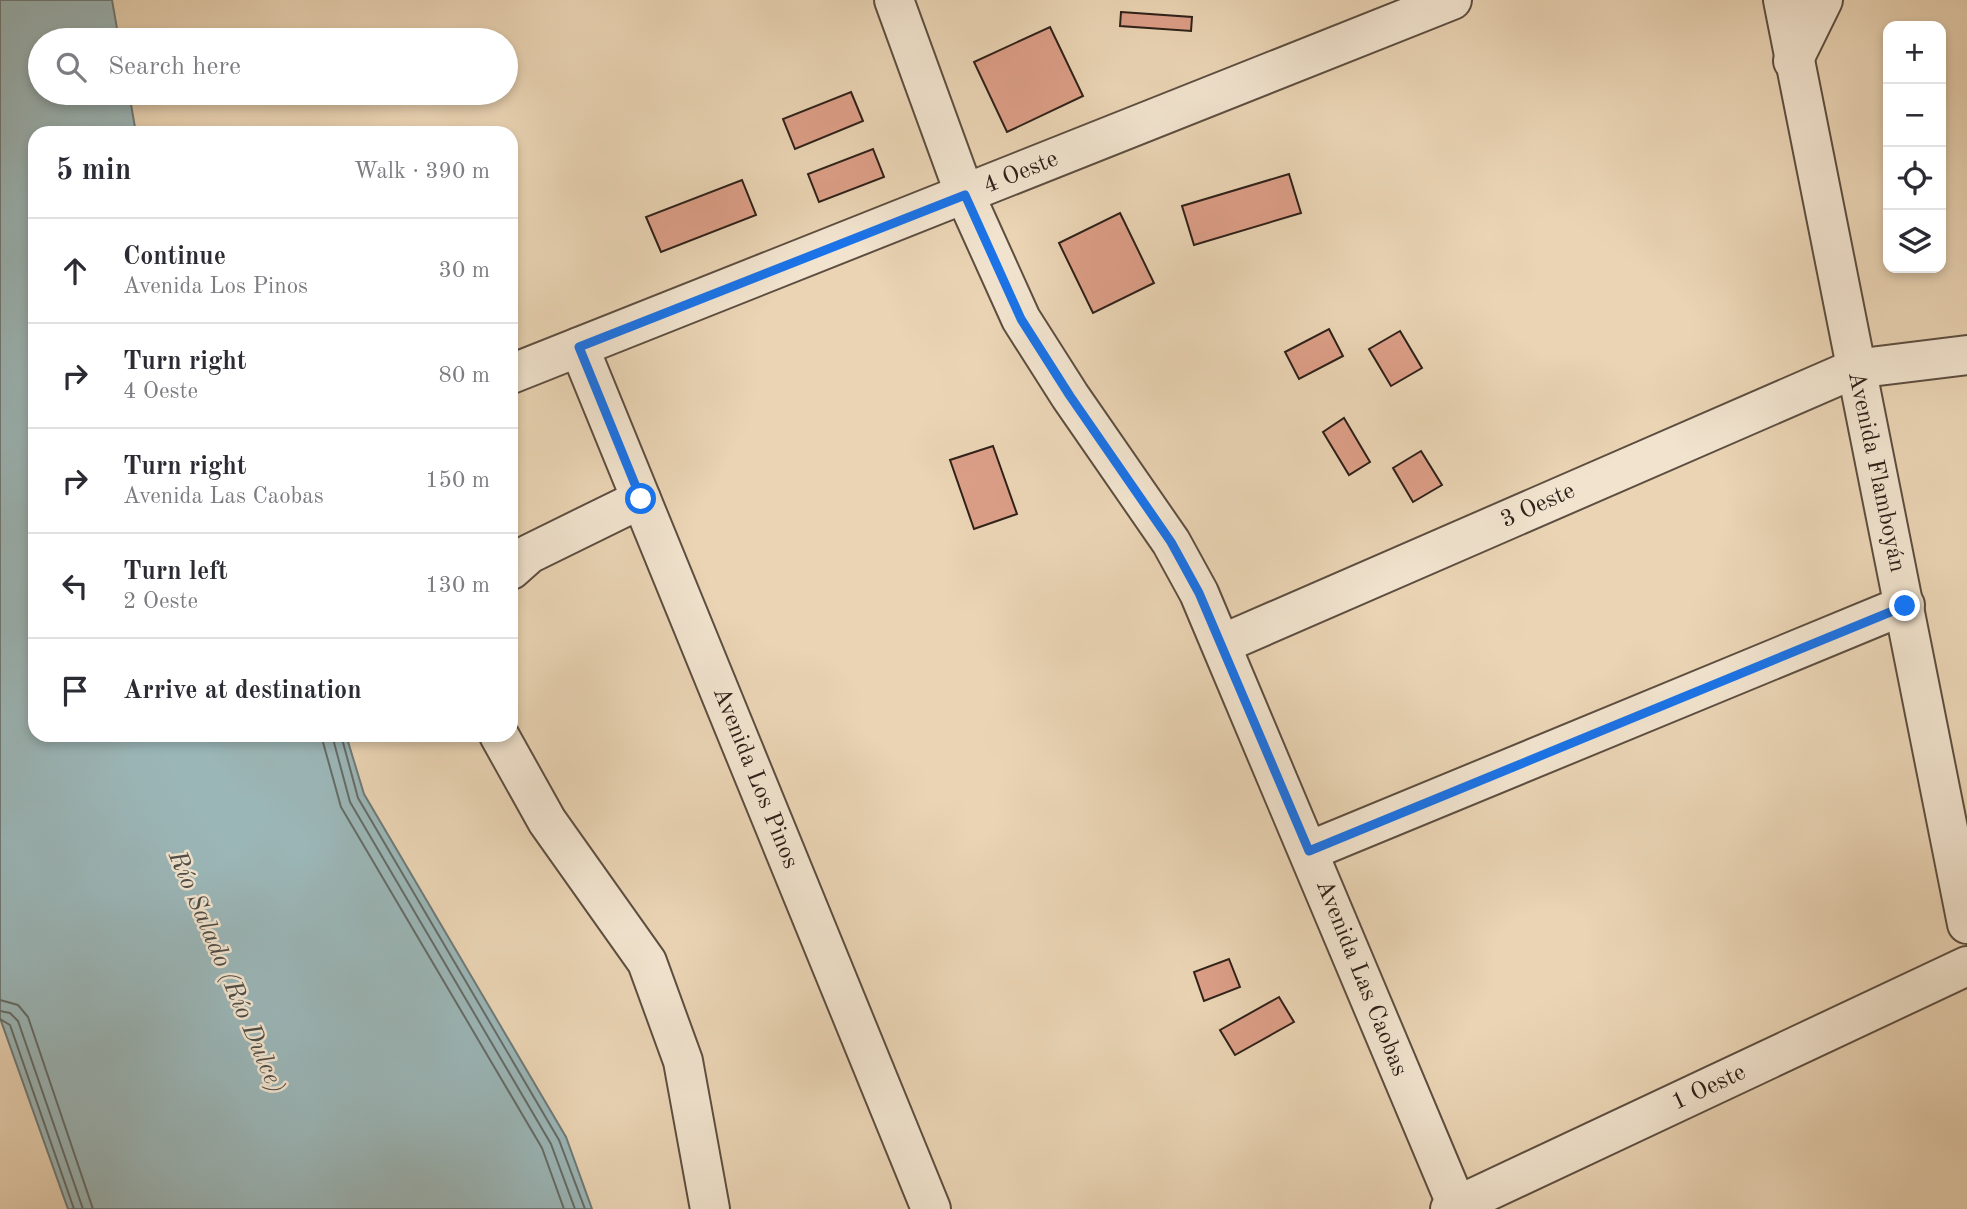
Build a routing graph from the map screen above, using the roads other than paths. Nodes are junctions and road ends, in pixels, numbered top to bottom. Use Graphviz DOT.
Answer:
graph roads {
  1 [pos="894,0"];
  2 [pos="1452,0"];
  3 [pos="1783,0"];
  4 [pos="1823,0"];
  5 [pos="1793,61"];
  6 [pos="965,195"];
  7 [pos="579,347"];
  8 [pos="1967,355"];
  9 [pos="1854,369"];
  10 [pos="518,371"];
  11 [pos="641,499"];
  12 [pos="518,564"];
  13 [pos="1905,606"];
  14 [pos="1222,644"];
  15 [pos="503,742"];
  16 [pos="1309,851"];
  17 [pos="1967,924"];
  18 [pos="1967,966"];
  19 [pos="1454,1208"];
  20 [pos="710,1209"];
  21 [pos="931,1209"];
  1 -- 6 [label="street, Avenida Las Caobas"];
  2 -- 6 [label="street, 4 Oeste"];
  3 -- 5 [label="street, Avenida Flamboyán"];
  4 -- 5 [label="street"];
  5 -- 9 [label="street, Avenida Flamboyán"];
  6 -- 7 [label="street, 4 Oeste"];
  6 -- 14 [label="street, Avenida Las Caobas"];
  7 -- 10 [label="street, 4 Oeste"];
  7 -- 11 [label="street, Avenida Los Pinos"];
  8 -- 9 [label="street, 3 Oeste"];
  9 -- 13 [label="street, Avenida Flamboyán"];
  9 -- 14 [label="street, 3 Oeste"];
  11 -- 12 [label="street"];
  11 -- 21 [label="street, Avenida Los Pinos"];
  13 -- 16 [label="street"];
  13 -- 17 [label="street, Avenida Flamboyán"];
  14 -- 16 [label="street, Avenida Las Caobas"];
  15 -- 20 [label="street"];
  16 -- 19 [label="street, Avenida Las Caobas"];
  18 -- 19 [label="street, 1 Oeste"];
}
